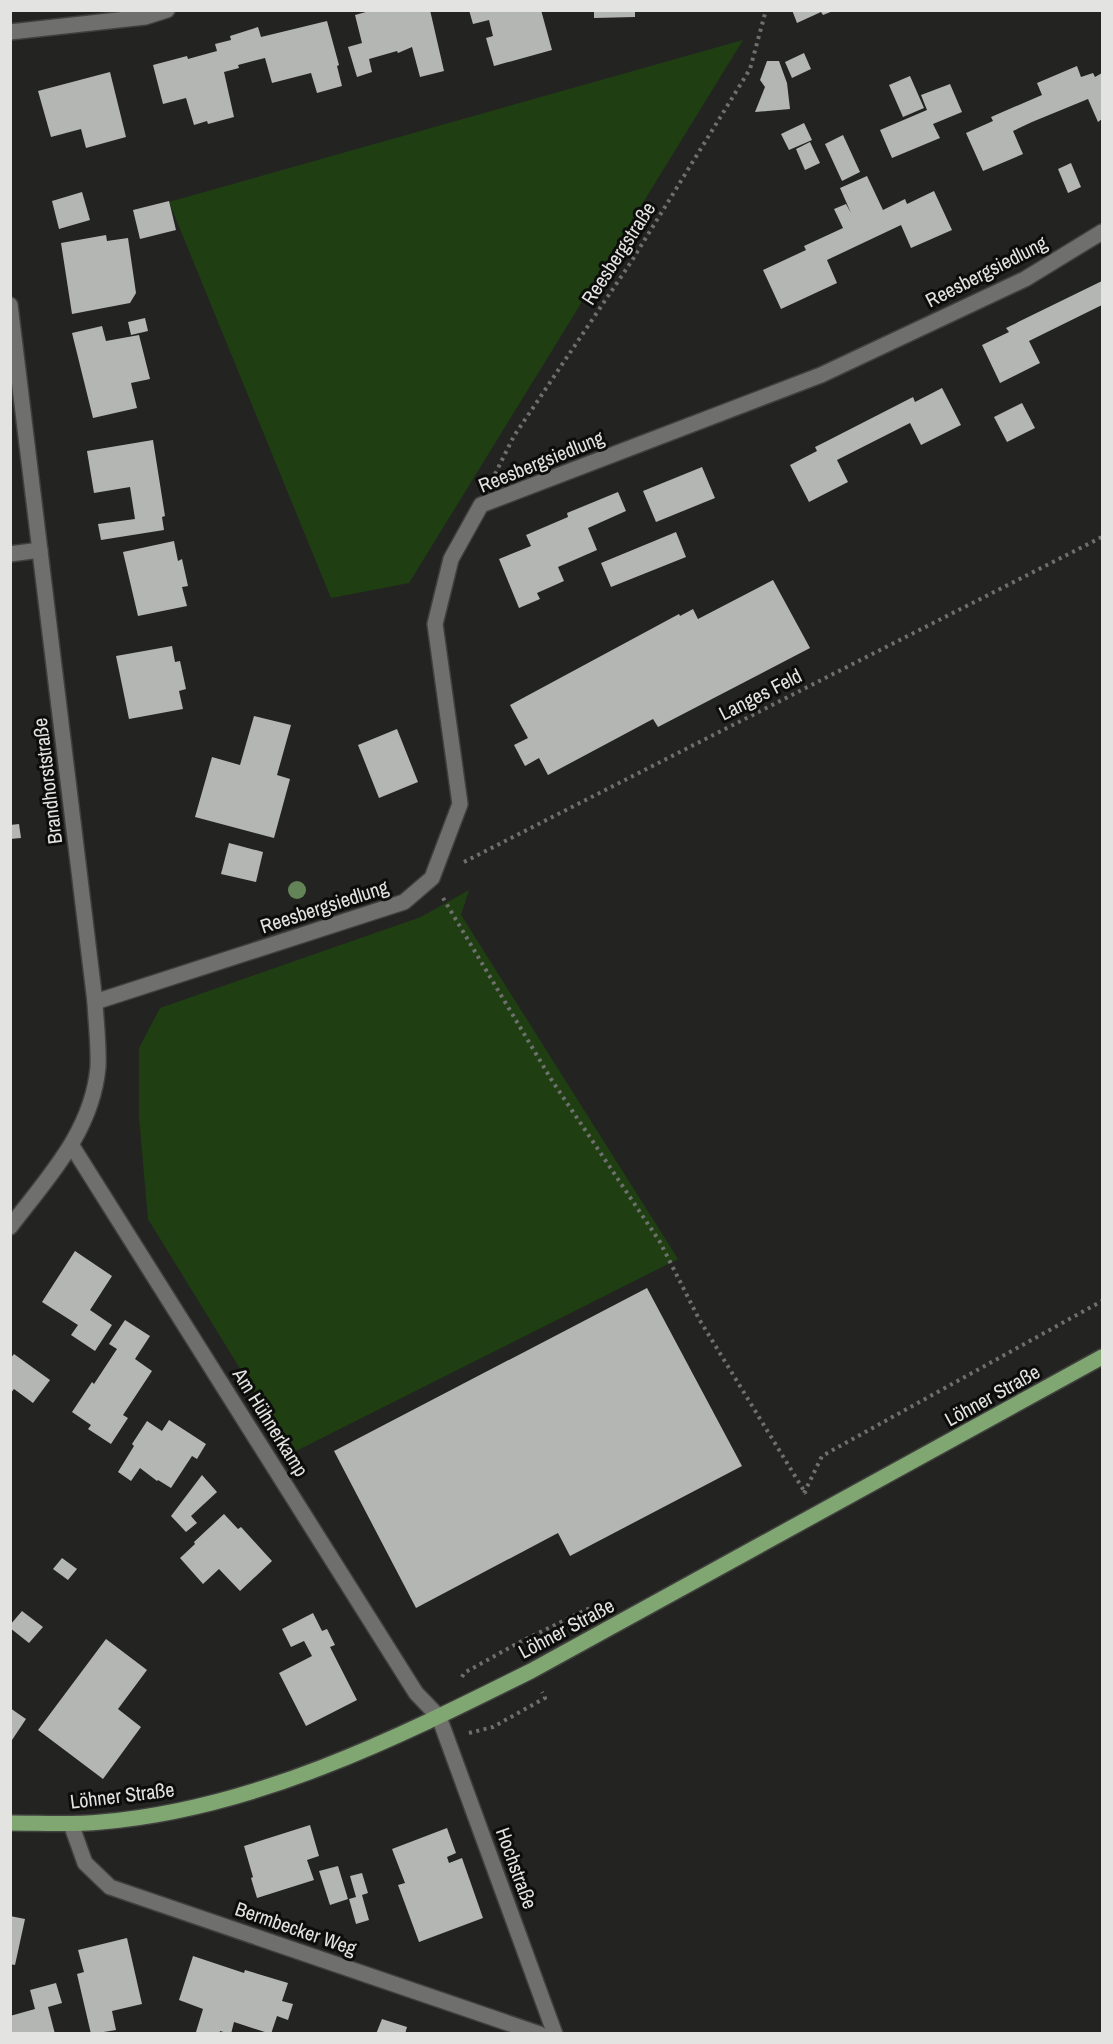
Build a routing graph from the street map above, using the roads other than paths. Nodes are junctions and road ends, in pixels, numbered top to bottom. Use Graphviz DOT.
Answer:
graph roads {
  1 [pos="167,10"];
  2 [pos="10,32"];
  3 [pos="1102,232"];
  4 [pos="10,305"];
  5 [pos="40,550"];
  6 [pos="10,554"];
  7 [pos="94,1002"];
  8 [pos="72,1146"];
  9 [pos="10,1227"];
  10 [pos="1102,1357"];
  11 [pos="439,1717"];
  12 [pos="10,1823"];
  13 [pos="71,1824"];
  14 [pos="540,2034"];
  15 [pos="555,2034"];
  1 -- 2 [label="street"];
  3 -- 7 [label="street, Reesbergsiedlung"];
  4 -- 5 [label="street, Brandhorststraße"];
  5 -- 6 [label="street"];
  5 -- 7 [label="street, Brandhorststraße"];
  7 -- 8 [label="street, Brandhorststraße"];
  8 -- 9 [label="street, Brandhorststraße"];
  8 -- 11 [label="street, Am Hühnerkamp"];
  10 -- 11 [label="main road, Löhner Straße"];
  11 -- 13 [label="main road, Löhner Straße"];
  11 -- 15 [label="street, Hochstraße"];
  12 -- 13 [label="main road, Löhner Straße"];
  13 -- 14 [label="street, Bermbecker Weg"];
}
